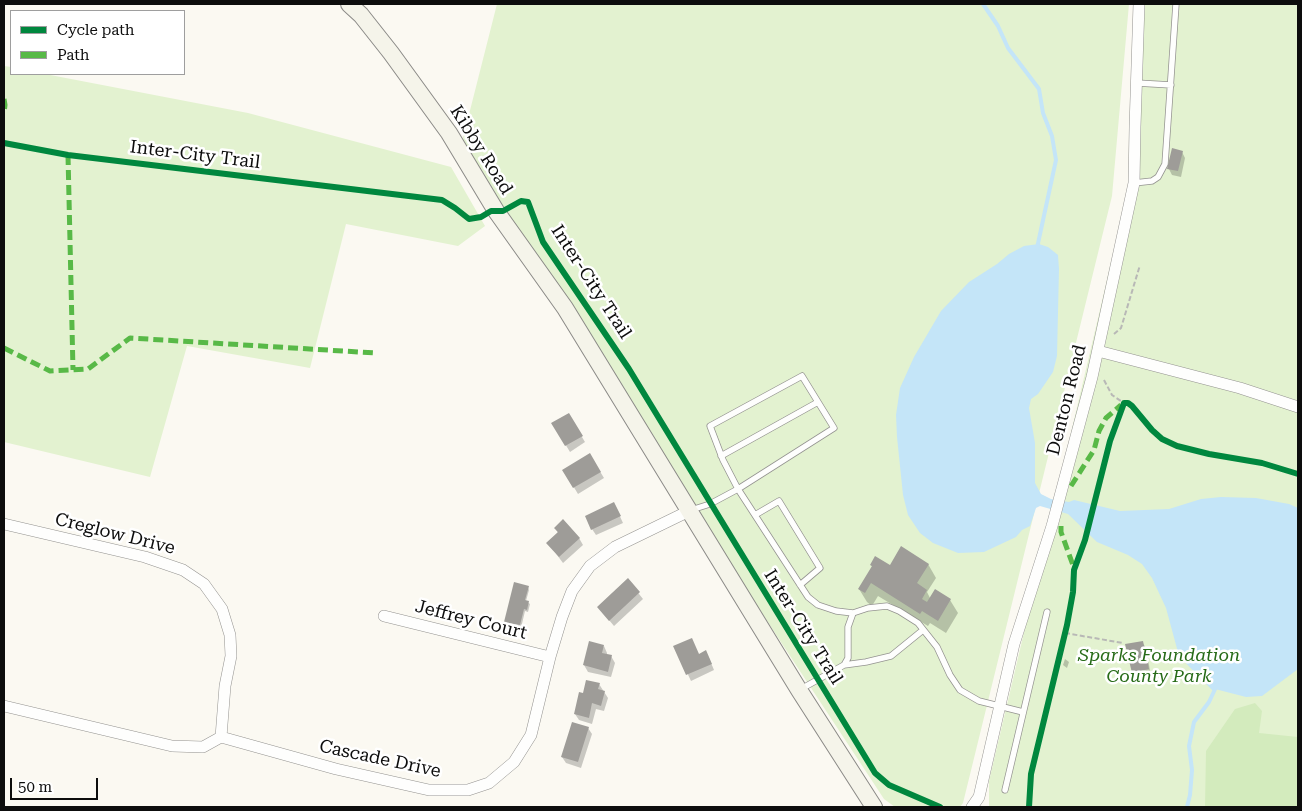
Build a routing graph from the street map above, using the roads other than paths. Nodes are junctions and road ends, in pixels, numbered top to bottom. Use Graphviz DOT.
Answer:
graph roads {
  1 [pos="1139,4"];
  2 [pos="1176,4"];
  3 [pos="359,7"];
  4 [pos="1137,83"];
  5 [pos="1171,85"];
  6 [pos="1134,183"];
  7 [pos="1101,348"];
  8 [pos="818,402"];
  9 [pos="1298,407"];
  10 [pos="721,456"];
  11 [pos="738,489"];
  12 [pos="688,511"];
  13 [pos="755,515"];
  14 [pos="4,524"];
  15 [pos="800,585"];
  16 [pos="1047,612"];
  17 [pos="853,613"];
  18 [pos="384,616"];
  19 [pos="923,630"];
  20 [pos="550,657"];
  21 [pos="844,665"];
  22 [pos="799,690"];
  23 [pos="4,706"];
  24 [pos="1000,706"];
  25 [pos="1024,712"];
  26 [pos="221,737"];
  27 [pos="1005,790"];
  28 [pos="981,802"];
  29 [pos="874,807"];
  30 [pos="972,807"];
  1 -- 4 [label="street, Denton Road"];
  2 -- 5 [label="lane"];
  3 -- 12 [label="main road, Kibby Road"];
  4 -- 5 [label="lane"];
  4 -- 6 [label="street, Denton Road"];
  5 -- 6 [label="lane"];
  6 -- 7 [label="street, Denton Road"];
  7 -- 9 [label="street"];
  7 -- 24 [label="street, Denton Road"];
  8 -- 10 [label="lane"];
  8 -- 10 [label="lane"];
  8 -- 11 [label="lane"];
  10 -- 11 [label="lane"];
  11 -- 12 [label="lane"];
  11 -- 13 [label="lane"];
  12 -- 20 [label="street, Cascade Drive"];
  12 -- 22 [label="main road, Kibby Road"];
  13 -- 15 [label="lane"];
  13 -- 15 [label="lane"];
  14 -- 26 [label="street, Creglow Drive"];
  15 -- 17 [label="lane"];
  16 -- 25 [label="lane"];
  17 -- 19 [label="lane"];
  17 -- 21 [label="lane"];
  18 -- 20 [label="street, Jeffrey Court"];
  19 -- 21 [label="lane"];
  19 -- 24 [label="lane"];
  20 -- 26 [label="street, Cascade Drive"];
  21 -- 22 [label="lane"];
  22 -- 29 [label="main road, Kibby Road"];
  23 -- 26 [label="street"];
  24 -- 25 [label="lane"];
  24 -- 28 [label="street, Denton Road"];
  25 -- 27 [label="lane"];
  28 -- 30 [label="street, Denton Road"];
}
